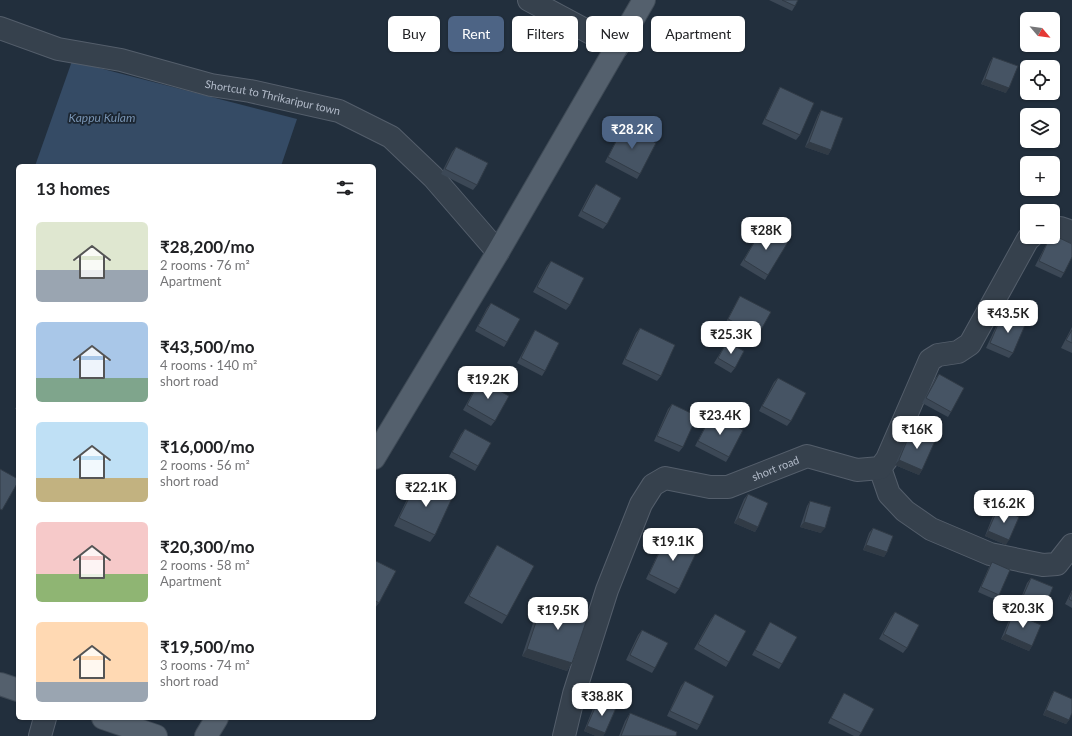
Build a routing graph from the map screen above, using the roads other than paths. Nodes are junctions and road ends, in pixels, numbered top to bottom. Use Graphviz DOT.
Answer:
graph roads {
  1 [pos="529,0"];
  2 [pos="644,0"];
  3 [pos="635,16"];
  4 [pos="0,28"];
  5 [pos="586,30"];
  6 [pos="614,52"];
  7 [pos="1060,228"];
  8 [pos="1072,232"];
  9 [pos="1025,244"];
  10 [pos="498,252"];
  11 [pos="376,455"];
  12 [pos="880,468"];
  13 [pos="1072,545"];
  14 [pos="0,684"];
  15 [pos="16,689"];
  16 [pos="44,720"];
  17 [pos="109,720"];
  18 [pos="216,720"];
  19 [pos="40,736"];
  20 [pos="156,736"];
  21 [pos="206,736"];
  22 [pos="564,736"];
  1 -- 5 [label="street"];
  2 -- 3 [label="main road"];
  4 -- 10 [label="street, Shortcut to Thrikaripur town"];
  6 -- 10 [label="main road"];
  7 -- 8 [label="street"];
  9 -- 12 [label="street"];
  10 -- 11 [label="main road"];
  12 -- 13 [label="street"];
  12 -- 22 [label="street, short road"];
  14 -- 15 [label="main road"];
  16 -- 19 [label="street"];
  17 -- 20 [label="main road"];
  18 -- 21 [label="main road"];
}
